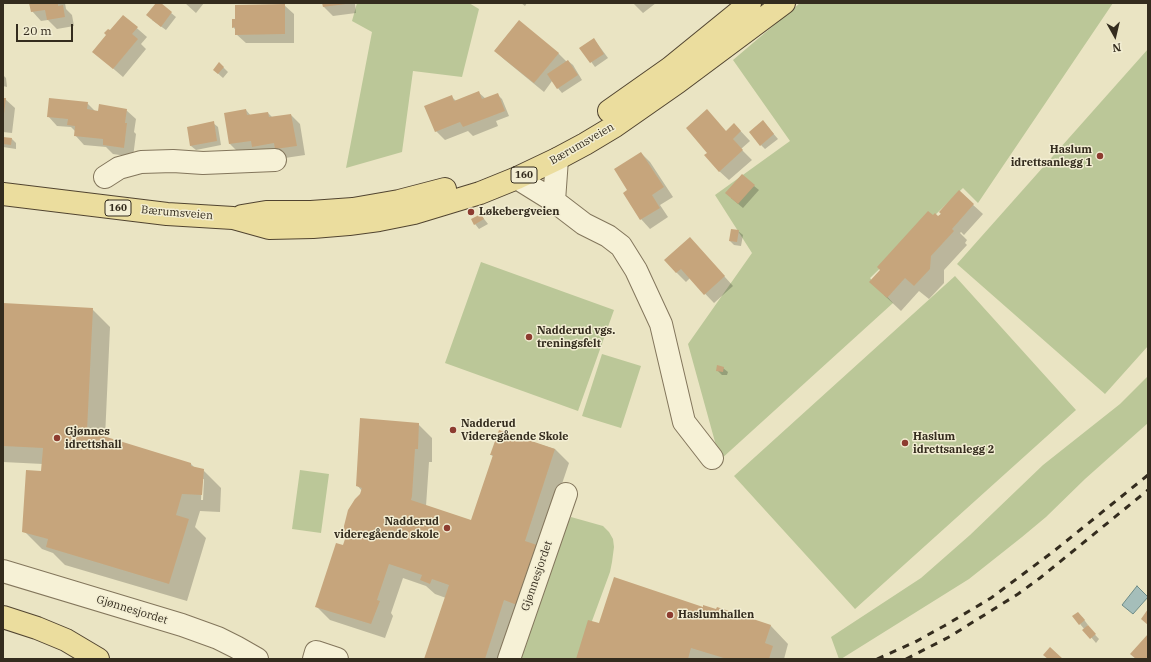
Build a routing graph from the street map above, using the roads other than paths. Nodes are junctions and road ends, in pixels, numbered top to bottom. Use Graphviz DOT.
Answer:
graph roads {
  1 [pos="750,3"];
  2 [pos="784,3"];
  3 [pos="557,159"];
  4 [pos="275,160"];
  5 [pos="105,177"];
  6 [pos="518,178"];
  7 [pos="3,194"];
  8 [pos="554,201"];
  9 [pos="233,218"];
  10 [pos="712,458"];
  11 [pos="566,494"];
  12 [pos="3,571"];
  13 [pos="3,617"];
  14 [pos="98,659"];
  15 [pos="257,659"];
  16 [pos="314,659"];
  17 [pos="337,659"];
  18 [pos="509,659"];
  1 -- 9 [label="main road, Bærumsveien / 160"];
  2 -- 3 [label="main road, Bærumsveien / 160"];
  3 -- 6 [label="main road, Bærumsveien / 160"];
  3 -- 8 [label="street"];
  4 -- 5 [label="street"];
  6 -- 8 [label="street"];
  6 -- 9 [label="main road, Bærumsveien / 160"];
  7 -- 9 [label="main road, Bærumsveien / 160"];
  8 -- 10 [label="street"];
  11 -- 18 [label="street, Gjønnesjordet"];
  12 -- 15 [label="street, Gjønnesjordet"];
  13 -- 14 [label="main road"];
  16 -- 17 [label="street"];
}
